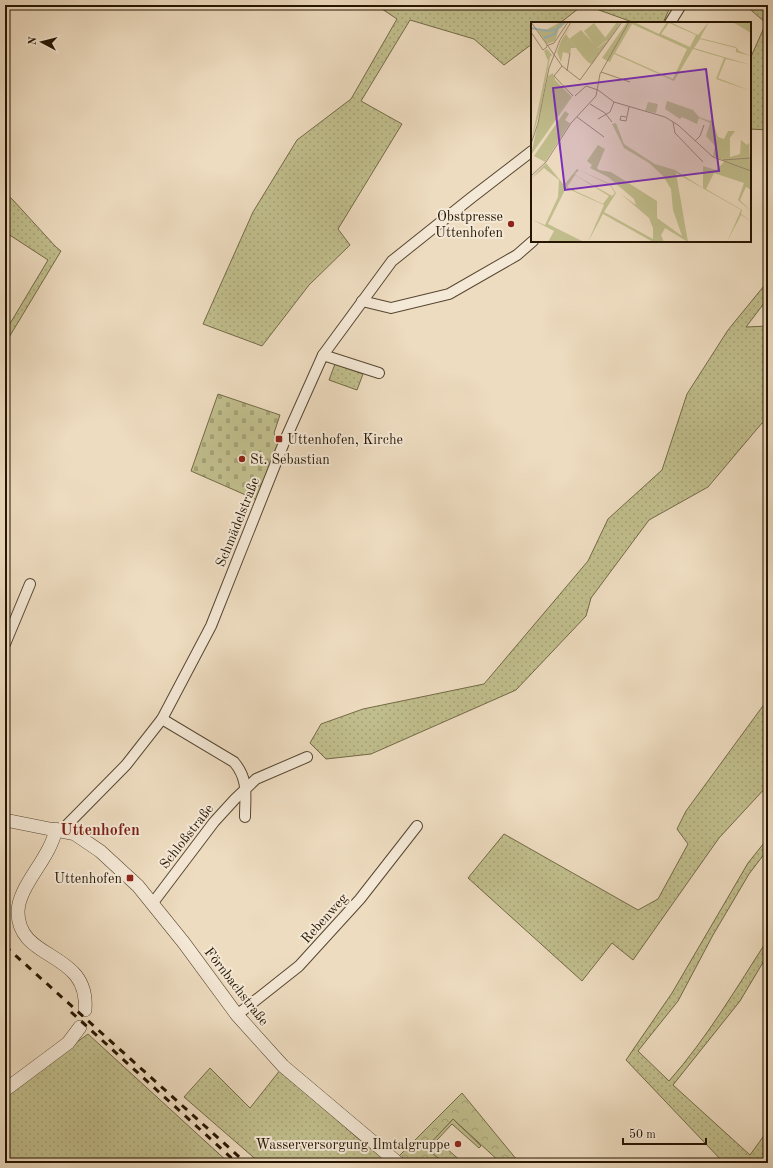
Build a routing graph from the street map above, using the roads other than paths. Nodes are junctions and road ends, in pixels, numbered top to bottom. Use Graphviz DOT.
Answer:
graph roads {
  1 [pos="681,5"];
  2 [pos="671,22"];
  3 [pos="531,152"];
  4 [pos="532,242"];
  5 [pos="362,301"];
  6 [pos="323,355"];
  7 [pos="379,374"];
  8 [pos="30,584"];
  9 [pos="5,644"];
  10 [pos="162,719"];
  11 [pos="307,757"];
  12 [pos="246,789"];
  13 [pos="245,817"];
  14 [pos="5,820"];
  15 [pos="417,826"];
  16 [pos="59,830"];
  17 [pos="152,904"];
  18 [pos="85,1010"];
  19 [pos="237,1015"];
  20 [pos="80,1027"];
  21 [pos="5,1090"];
  22 [pos="398,1163"];
  1 -- 2 [label="street"];
  3 -- 5 [label="street, Schmädelstraße"];
  4 -- 5 [label="street"];
  5 -- 6 [label="street, Schmädelstraße"];
  6 -- 7 [label="street"];
  6 -- 10 [label="street, Schmädelstraße"];
  8 -- 9 [label="street"];
  10 -- 12 [label="street"];
  10 -- 16 [label="street, Schmädelstraße"];
  11 -- 12 [label="street, Schloßstraße"];
  12 -- 13 [label="street"];
  12 -- 17 [label="street, Schloßstraße"];
  14 -- 16 [label="street, Förnbachstraße"];
  15 -- 19 [label="street, Rebenweg"];
  16 -- 17 [label="street, Förnbachstraße"];
  16 -- 18 [label="street"];
  17 -- 19 [label="street, Förnbachstraße"];
  19 -- 22 [label="street, Förnbachstraße"];
  20 -- 21 [label="street"];
}
